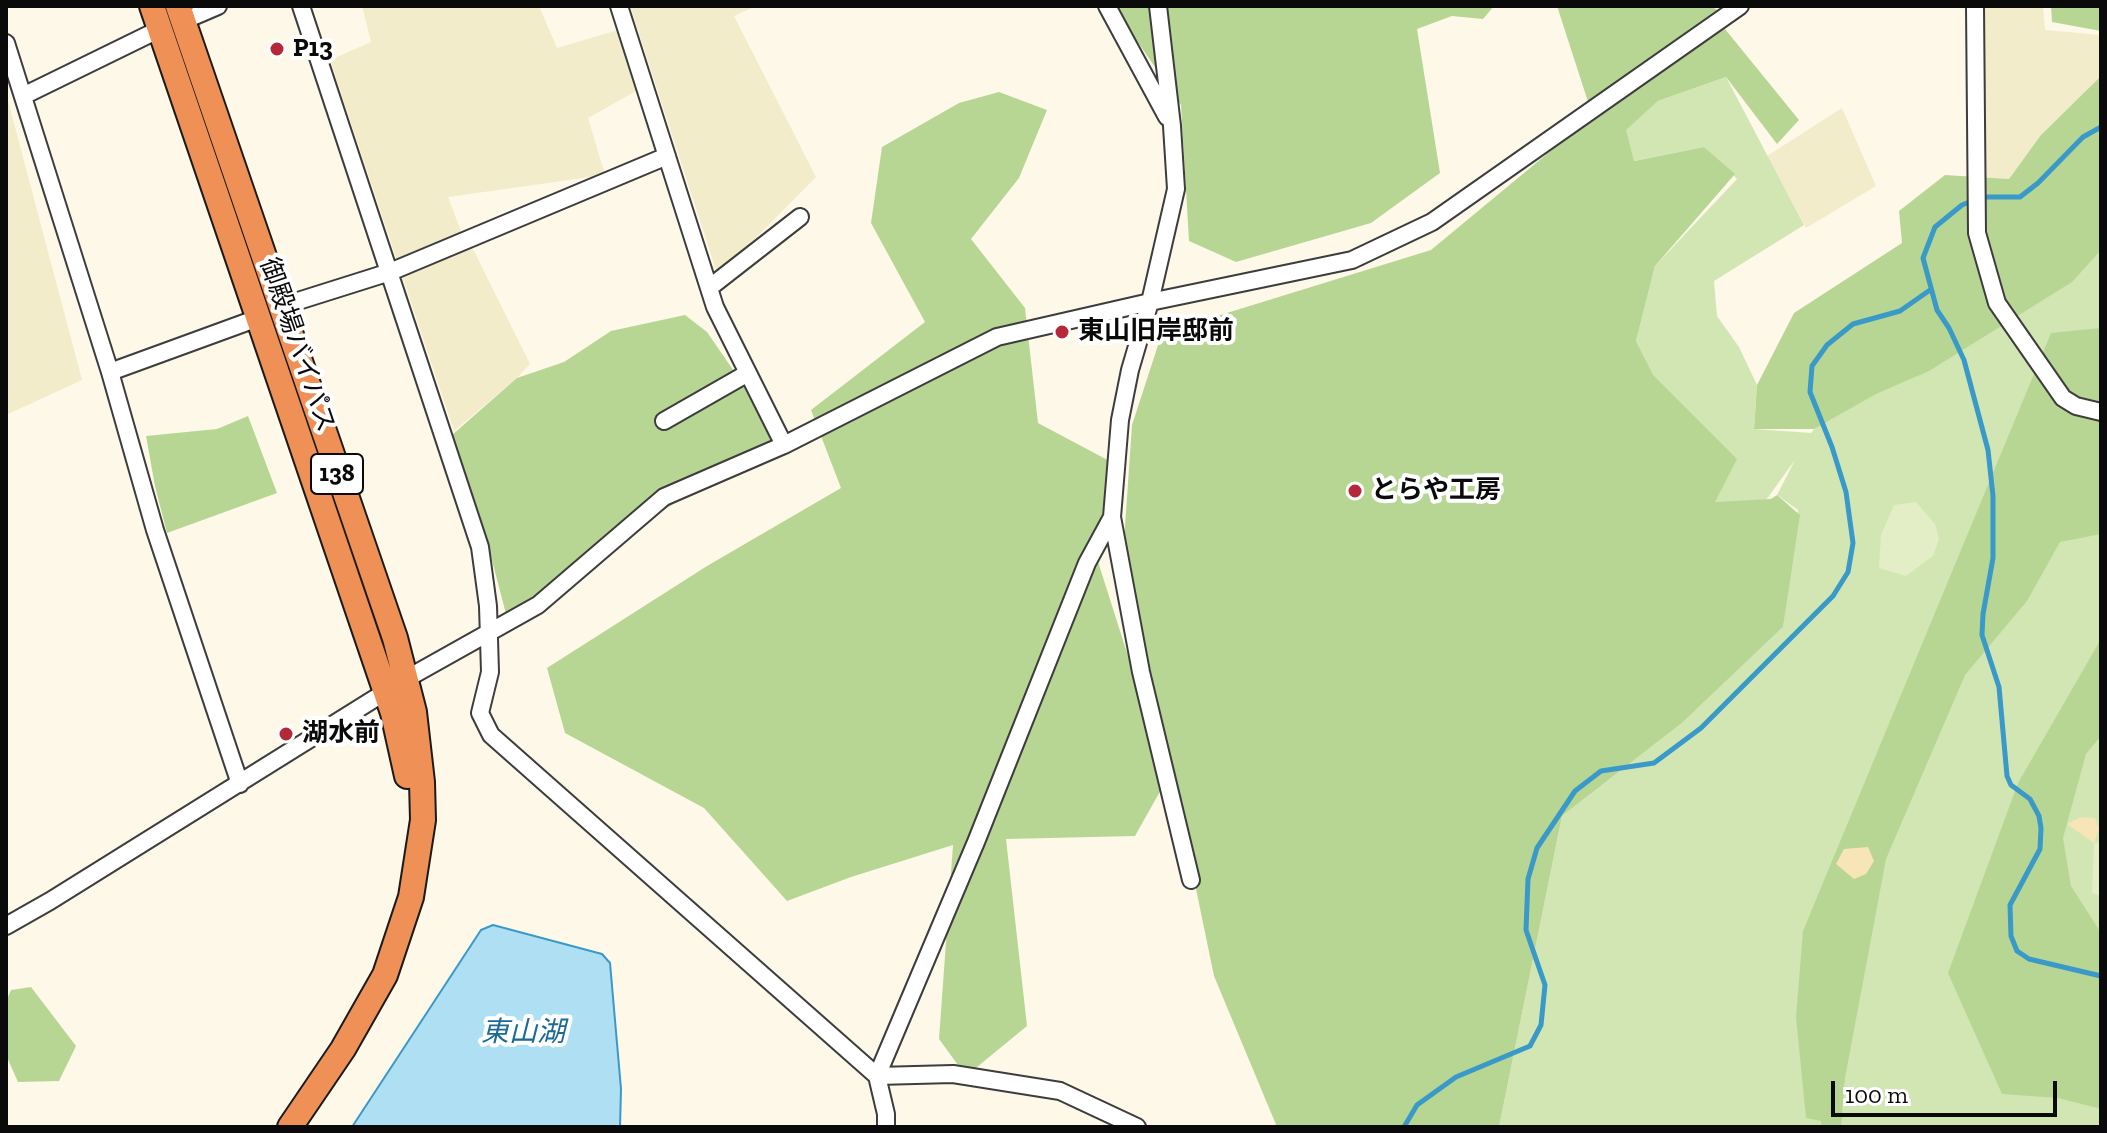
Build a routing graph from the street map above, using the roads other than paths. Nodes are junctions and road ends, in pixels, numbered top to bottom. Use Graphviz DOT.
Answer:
graph roads {
  1 [pos="218,6"];
  2 [pos="301,6"];
  3 [pos="619,6"];
  4 [pos="1107,6"];
  5 [pos="1158,6"];
  6 [pos="1740,6"];
  7 [pos="1975,6"];
  8 [pos="168,15"];
  9 [pos="6,43"];
  10 [pos="23,96"];
  11 [pos="1172,126"];
  12 [pos="667,156"];
  13 [pos="800,217"];
  14 [pos="390,272"];
  15 [pos="709,288"];
  16 [pos="1150,302"];
  17 [pos="269,313"];
  18 [pos="110,372"];
  19 [pos="748,373"];
  20 [pos="2101,412"];
  21 [pos="664,421"];
  22 [pos="784,445"];
  23 [pos="1112,517"];
  24 [pos="489,633"];
  25 [pos="396,686"];
  26 [pos="240,784"];
  27 [pos="1191,880"];
  28 [pos="6,926"];
  29 [pos="877,1076"];
  30 [pos="290,1127"];
  31 [pos="886,1127"];
  32 [pos="1137,1127"];
  1 -- 8 [label="street"];
  2 -- 14 [label="street"];
  3 -- 12 [label="street"];
  4 -- 11 [label="street"];
  5 -- 11 [label="street"];
  6 -- 16 [label="street"];
  7 -- 20 [label="street"];
  8 -- 10 [label="street"];
  8 -- 17 [label="highway, 御殿場バイパス / 138"];
  9 -- 10 [label="street"];
  10 -- 18 [label="street"];
  11 -- 16 [label="street"];
  12 -- 14 [label="street"];
  12 -- 15 [label="street"];
  13 -- 15 [label="street"];
  14 -- 17 [label="street"];
  14 -- 24 [label="street"];
  15 -- 19 [label="street"];
  16 -- 22 [label="street"];
  16 -- 23 [label="street"];
  17 -- 18 [label="street"];
  17 -- 25 [label="highway, 御殿場バイパス / 138"];
  18 -- 26 [label="street"];
  19 -- 21 [label="street"];
  19 -- 22 [label="street"];
  22 -- 24 [label="street"];
  23 -- 27 [label="street"];
  23 -- 29 [label="street"];
  24 -- 25 [label="street"];
  24 -- 29 [label="street"];
  25 -- 26 [label="street"];
  25 -- 30 [label="highway, 御殿場バイパス / 138"];
  26 -- 28 [label="street"];
  29 -- 31 [label="street"];
  29 -- 32 [label="street"];
}
